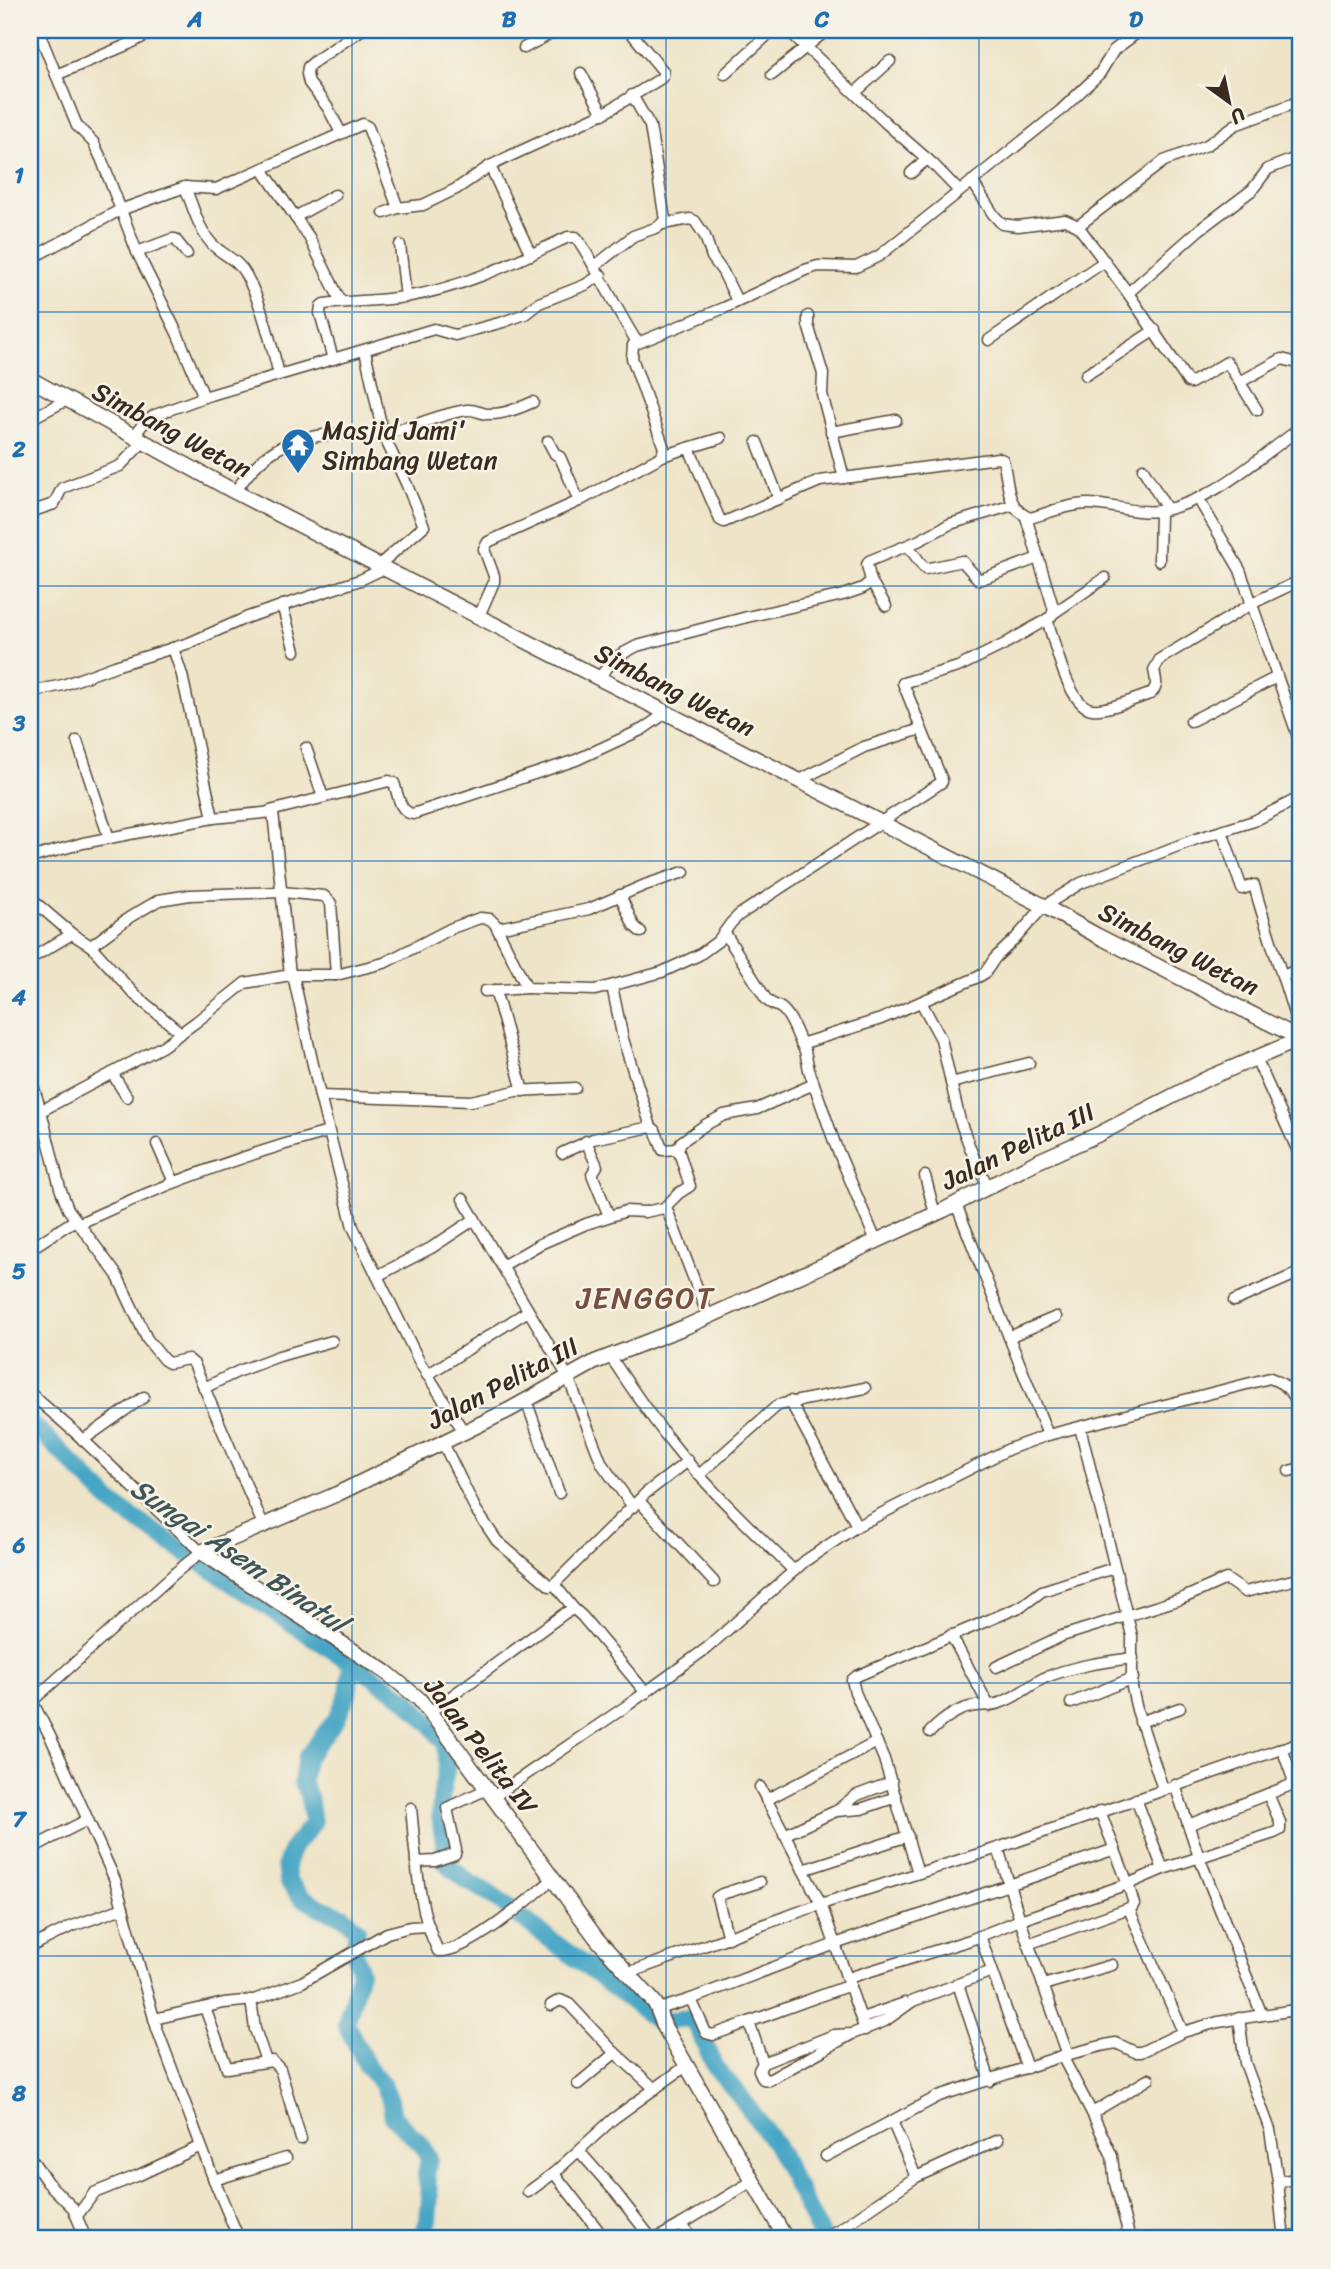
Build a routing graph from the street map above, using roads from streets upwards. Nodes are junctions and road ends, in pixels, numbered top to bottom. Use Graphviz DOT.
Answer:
graph roads {
  1 [pos="38,30"];
  2 [pos="156,30"];
  3 [pos="361,30"];
  4 [pos="557,30"];
  5 [pos="629,30"];
  6 [pos="773,30"];
  7 [pos="788,30"];
  8 [pos="827,30"];
  9 [pos="1141,30"];
  10 [pos="805,46"];
  11 [pos="524,48"];
  12 [pos="890,61"];
  13 [pos="581,72"];
  14 [pos="725,74"];
  15 [pos="56,75"];
  16 [pos="772,75"];
  17 [pos="856,92"];
  18 [pos="632,95"];
  19 [pos="1301,101"];
  20 [pos="603,114"];
  21 [pos="341,133"];
  22 [pos="1301,156"];
  23 [pos="927,159"];
  24 [pos="490,166"];
  25 [pos="262,169"];
  26 [pos="911,173"];
  27 [pos="972,181"];
  28 [pos="185,187"];
  29 [pos="959,191"];
  30 [pos="335,195"];
  31 [pos="398,208"];
  32 [pos="120,210"];
  33 [pos="383,213"];
  34 [pos="295,217"];
  35 [pos="663,224"];
  36 [pos="1078,226"];
  37 [pos="400,245"];
  38 [pos="137,252"];
  39 [pos="187,254"];
  40 [pos="531,255"];
  41 [pos="30,259"];
  42 [pos="1105,261"];
  43 [pos="598,271"];
  44 [pos="1128,293"];
  45 [pos="407,297"];
  46 [pos="737,301"];
  47 [pos="341,302"];
  48 [pos="808,316"];
  49 [pos="1155,330"];
  50 [pos="989,340"];
  51 [pos="637,342"];
  52 [pos="365,351"];
  53 [pos="333,359"];
  54 [pos="1301,364"];
  55 [pos="279,374"];
  56 [pos="1086,375"];
  57 [pos="30,379"];
  58 [pos="1240,382"];
  59 [pos="204,397"];
  60 [pos="65,401"];
  61 [pos="533,402"];
  62 [pos="1257,410"];
  63 [pos="30,419"];
  64 [pos="897,420"];
  65 [pos="1301,428"];
  66 [pos="831,432"];
  67 [pos="383,434"];
  68 [pos="721,438"];
  69 [pos="139,440"];
  70 [pos="548,441"];
  71 [pos="757,442"];
  72 [pos="689,448"];
  73 [pos="662,456"];
  74 [pos="1143,469"];
  75 [pos="844,478"];
  76 [pos="235,492"];
  77 [pos="779,499"];
  78 [pos="1199,500"];
  79 [pos="579,501"];
  80 [pos="1013,505"];
  81 [pos="1163,510"];
  82 [pos="30,512"];
  83 [pos="1026,517"];
  84 [pos="908,546"];
  85 [pos="1038,558"];
  86 [pos="1159,561"];
  87 [pos="382,566"];
  88 [pos="1105,578"];
  89 [pos="1301,580"];
  90 [pos="872,581"];
  91 [pos="1252,603"];
  92 [pos="282,606"];
  93 [pos="886,606"];
  94 [pos="479,616"];
  95 [pos="1050,616"];
  96 [pos="173,648"];
  97 [pos="295,651"];
  98 [pos="1277,677"];
  99 [pos="598,678"];
  100 [pos="30,692"];
  101 [pos="666,713"];
  102 [pos="1191,721"];
  103 [pos="921,729"];
  104 [pos="77,741"];
  105 [pos="1301,745"];
  106 [pos="306,748"];
  107 [pos="798,781"];
  108 [pos="323,797"];
  109 [pos="1301,797"];
  110 [pos="270,811"];
  111 [pos="213,818"];
  112 [pos="881,824"];
  113 [pos="1222,831"];
  114 [pos="109,838"];
  115 [pos="30,858"];
  116 [pos="684,872"];
  117 [pos="282,892"];
  118 [pos="620,895"];
  119 [pos="30,898"];
  120 [pos="1044,906"];
  121 [pos="498,928"];
  122 [pos="640,932"];
  123 [pos="724,933"];
  124 [pos="72,934"];
  125 [pos="90,946"];
  126 [pos="30,959"];
  127 [pos="1301,968"];
  128 [pos="291,975"];
  129 [pos="337,975"];
  130 [pos="1283,975"];
  131 [pos="612,986"];
  132 [pos="527,988"];
  133 [pos="921,1002"];
  134 [pos="181,1033"];
  135 [pos="1301,1039"];
  136 [pos="801,1043"];
  137 [pos="1256,1058"];
  138 [pos="1029,1063"];
  139 [pos="113,1073"];
  140 [pos="30,1076"];
  141 [pos="951,1083"];
  142 [pos="814,1084"];
  143 [pos="575,1088"];
  144 [pos="523,1091"];
  145 [pos="320,1096"];
  146 [pos="127,1097"];
  147 [pos="41,1111"];
  148 [pos="651,1127"];
  149 [pos="328,1132"];
  150 [pos="586,1141"];
  151 [pos="157,1144"];
  152 [pos="678,1149"];
  153 [pos="562,1153"];
  154 [pos="1301,1155"];
  155 [pos="925,1176"];
  156 [pos="174,1182"];
  157 [pos="988,1187"];
  158 [pos="463,1199"];
  159 [pos="956,1204"];
  160 [pos="666,1207"];
  161 [pos="935,1214"];
  162 [pos="609,1216"];
  163 [pos="475,1219"];
  164 [pos="76,1222"];
  165 [pos="876,1241"];
  166 [pos="30,1249"];
  167 [pos="502,1266"];
  168 [pos="1301,1272"];
  169 [pos="377,1276"];
  170 [pos="1234,1301"];
  171 [pos="528,1311"];
  172 [pos="708,1316"];
  173 [pos="1056,1317"];
  174 [pos="1009,1337"];
  175 [pos="332,1341"];
  176 [pos="610,1356"];
  177 [pos="427,1375"];
  178 [pos="568,1377"];
  179 [pos="204,1388"];
  180 [pos="865,1388"];
  181 [pos="30,1393"];
  182 [pos="144,1397"];
  183 [pos="1299,1399"];
  184 [pos="526,1400"];
  185 [pos="790,1401"];
  186 [pos="1301,1412"];
  187 [pos="1080,1426"];
  188 [pos="464,1432"];
  189 [pos="1048,1435"];
  190 [pos="83,1440"];
  191 [pos="443,1443"];
  192 [pos="688,1461"];
  193 [pos="1301,1468"];
  194 [pos="1289,1471"];
  195 [pos="699,1475"];
  196 [pos="559,1493"];
  197 [pos="636,1504"];
  198 [pos="857,1526"];
  199 [pos="264,1527"];
  200 [pos="199,1554"];
  201 [pos="1114,1568"];
  202 [pos="794,1571"];
  203 [pos="1301,1577"];
  204 [pos="714,1582"];
  205 [pos="554,1584"];
  206 [pos="574,1609"];
  207 [pos="1127,1616"];
  208 [pos="951,1635"];
  209 [pos="1133,1658"];
  210 [pos="996,1667"];
  211 [pos="1133,1678"];
  212 [pos="646,1693"];
  213 [pos="31,1702"];
  214 [pos="1071,1703"];
  215 [pos="989,1706"];
  216 [pos="1180,1708"];
  217 [pos="430,1712"];
  218 [pos="1140,1721"];
  219 [pos="930,1732"];
  220 [pos="877,1742"];
  221 [pos="1301,1742"];
  222 [pos="1282,1748"];
  223 [pos="892,1782"];
  224 [pos="1175,1785"];
  225 [pos="760,1787"];
  226 [pos="1163,1790"];
  227 [pos="490,1793"];
  228 [pos="1268,1794"];
  229 [pos="896,1797"];
  230 [pos="1136,1799"];
  231 [pos="766,1800"];
  232 [pos="411,1808"];
  233 [pos="836,1811"];
  234 [pos="1101,1811"];
  235 [pos="87,1820"];
  236 [pos="1188,1825"];
  237 [pos="784,1835"];
  238 [pos="908,1836"];
  239 [pos="998,1848"];
  240 [pos="30,1849"];
  241 [pos="1115,1849"];
  242 [pos="1199,1857"];
  243 [pos="416,1862"];
  244 [pos="1163,1869"];
  245 [pos="803,1870"];
  246 [pos="918,1873"];
  247 [pos="553,1879"];
  248 [pos="760,1882"];
  249 [pos="1128,1884"];
  250 [pos="1009,1885"];
  251 [pos="821,1904"];
  252 [pos="123,1908"];
  253 [pos="1129,1909"];
  254 [pos="1020,1920"];
  255 [pos="429,1926"];
  256 [pos="979,1936"];
  257 [pos="727,1938"];
  258 [pos="835,1944"];
  259 [pos="1028,1944"];
  260 [pos="30,1947"];
  261 [pos="1112,1965"];
  262 [pos="992,1971"];
  263 [pos="628,1973"];
  264 [pos="849,1982"];
  265 [pos="958,1984"];
  266 [pos="1043,1985"];
  267 [pos="691,1999"];
  268 [pos="251,2000"];
  269 [pos="913,2001"];
  270 [pos="551,2005"];
  271 [pos="205,2008"];
  272 [pos="1301,2009"];
  273 [pos="1262,2014"];
  274 [pos="661,2018"];
  275 [pos="862,2018"];
  276 [pos="1239,2018"];
  277 [pos="154,2020"];
  278 [pos="749,2022"];
  279 [pos="865,2030"];
  280 [pos="1183,2032"];
  281 [pos="852,2034"];
  282 [pos="615,2053"];
  283 [pos="1065,2055"];
  284 [pos="266,2061"];
  285 [pos="762,2063"];
  286 [pos="686,2066"];
  287 [pos="1027,2068"];
  288 [pos="1149,2079"];
  289 [pos="990,2081"];
  290 [pos="578,2084"];
  291 [pos="655,2089"];
  292 [pos="1093,2113"];
  293 [pos="892,2121"];
  294 [pos="301,2139"];
  295 [pos="998,2140"];
  296 [pos="201,2146"];
  297 [pos="579,2151"];
  298 [pos="826,2156"];
  299 [pos="30,2157"];
  300 [pos="286,2158"];
  301 [pos="554,2173"];
  302 [pos="916,2177"];
  303 [pos="1301,2178"];
  304 [pos="214,2180"];
  305 [pos="754,2180"];
  306 [pos="1278,2182"];
  307 [pos="528,2192"];
  308 [pos="77,2216"];
  309 [pos="682,2224"];
  310 [pos="1301,2236"];
  311 [pos="824,2237"];
  312 [pos="1282,2238"];
  313 [pos="86,2239"];
  314 [pos="239,2239"];
  315 [pos="605,2239"];
  316 [pos="654,2239"];
  317 [pos="692,2239"];
  318 [pos="786,2239"];
  319 [pos="1130,2239"];
  1 -- 15 [label="street"];
  2 -- 15 [label="street"];
  3 -- 21 [label="street"];
  4 -- 11 [label="street"];
  5 -- 18 [label="street"];
  6 -- 14 [label="street"];
  7 -- 10 [label="street"];
  8 -- 10 [label="street"];
  9 -- 27 [label="street"];
  10 -- 16 [label="street"];
  10 -- 17 [label="street"];
  12 -- 17 [label="street"];
  13 -- 20 [label="street"];
  15 -- 32 [label="street"];
  17 -- 23 [label="street"];
  18 -- 20 [label="street"];
  18 -- 35 [label="street"];
  19 -- 36 [label="street"];
  20 -- 24 [label="street"];
  21 -- 25 [label="street"];
  21 -- 31 [label="street"];
  22 -- 44 [label="street"];
  23 -- 26 [label="street"];
  23 -- 29 [label="street"];
  24 -- 31 [label="street"];
  24 -- 40 [label="street"];
  25 -- 28 [label="street"];
  25 -- 34 [label="street"];
  27 -- 29 [label="street"];
  27 -- 36 [label="street"];
  28 -- 32 [label="street"];
  28 -- 55 [label="street"];
  29 -- 46 [label="street"];
  30 -- 34 [label="street"];
  31 -- 33 [label="street"];
  32 -- 38 [label="street"];
  32 -- 41 [label="street"];
  34 -- 47 [label="street"];
  35 -- 43 [label="street"];
  35 -- 46 [label="street"];
  36 -- 42 [label="street"];
  37 -- 45 [label="street"];
  38 -- 39 [label="street"];
  38 -- 59 [label="street"];
  40 -- 43 [label="street"];
  40 -- 45 [label="street"];
  42 -- 44 [label="street"];
  42 -- 50 [label="street"];
  43 -- 51 [label="street"];
  43 -- 52 [label="street"];
  44 -- 49 [label="street"];
  45 -- 47 [label="street"];
  46 -- 51 [label="street"];
  47 -- 53 [label="street"];
  48 -- 66 [label="street"];
  49 -- 56 [label="street"];
  49 -- 58 [label="street"];
  51 -- 73 [label="street"];
  52 -- 53 [label="street"];
  52 -- 67 [label="street"];
  53 -- 55 [label="street"];
  54 -- 58 [label="street"];
  55 -- 59 [label="street"];
  57 -- 60 [label="street, Simbang Wetan"];
  58 -- 62 [label="street"];
  59 -- 69 [label="street"];
  60 -- 63 [label="street"];
  60 -- 69 [label="street, Simbang Wetan"];
  61 -- 67 [label="street"];
  64 -- 66 [label="street"];
  65 -- 78 [label="street"];
  66 -- 75 [label="street"];
  67 -- 76 [label="street"];
  67 -- 87 [label="street"];
  68 -- 72 [label="street"];
  69 -- 76 [label="street, Simbang Wetan"];
  69 -- 82 [label="street"];
  70 -- 79 [label="street"];
  71 -- 77 [label="street"];
  72 -- 73 [label="street"];
  72 -- 77 [label="street"];
  73 -- 79 [label="street"];
  74 -- 81 [label="street"];
  75 -- 77 [label="street"];
  75 -- 80 [label="street"];
  76 -- 87 [label="street, Simbang Wetan"];
  78 -- 81 [label="street"];
  78 -- 91 [label="street"];
  79 -- 94 [label="street"];
  80 -- 83 [label="street"];
  80 -- 84 [label="street"];
  81 -- 83 [label="street"];
  81 -- 86 [label="street"];
  83 -- 85 [label="street"];
  84 -- 85 [label="street"];
  84 -- 90 [label="street"];
  85 -- 95 [label="street"];
  87 -- 92 [label="street"];
  87 -- 94 [label="street, Simbang Wetan"];
  88 -- 95 [label="street"];
  89 -- 91 [label="street"];
  90 -- 93 [label="street"];
  90 -- 99 [label="street"];
  91 -- 95 [label="street"];
  91 -- 98 [label="street"];
  92 -- 96 [label="street"];
  92 -- 97 [label="street"];
  94 -- 99 [label="street, Simbang Wetan"];
  95 -- 103 [label="street"];
  96 -- 100 [label="street"];
  96 -- 111 [label="street"];
  98 -- 102 [label="street"];
  98 -- 105 [label="street"];
  99 -- 101 [label="street, Simbang Wetan"];
  101 -- 107 [label="street, Simbang Wetan"];
  101 -- 108 [label="street"];
  103 -- 107 [label="street"];
  103 -- 112 [label="street"];
  104 -- 114 [label="street"];
  106 -- 108 [label="street"];
  107 -- 112 [label="street, Simbang Wetan"];
  108 -- 110 [label="street"];
  109 -- 113 [label="street"];
  110 -- 111 [label="street"];
  110 -- 117 [label="street"];
  111 -- 114 [label="street"];
  112 -- 120 [label="street, Simbang Wetan"];
  112 -- 123 [label="street"];
  113 -- 120 [label="street"];
  113 -- 130 [label="street"];
  114 -- 115 [label="street"];
  116 -- 118 [label="street"];
  117 -- 125 [label="street"];
  117 -- 128 [label="street"];
  117 -- 129 [label="street"];
  118 -- 121 [label="street"];
  118 -- 122 [label="street"];
  119 -- 124 [label="street"];
  120 -- 133 [label="street"];
  120 -- 135 [label="street, Simbang Wetan"];
  121 -- 129 [label="street"];
  121 -- 132 [label="street"];
  123 -- 131 [label="street"];
  123 -- 136 [label="street"];
  124 -- 125 [label="street"];
  124 -- 126 [label="street"];
  125 -- 134 [label="street"];
  127 -- 130 [label="street"];
  128 -- 129 [label="street"];
  128 -- 134 [label="street"];
  128 -- 145 [label="street"];
  130 -- 135 [label="street"];
  131 -- 132 [label="street"];
  131 -- 148 [label="street"];
  132 -- 144 [label="street"];
  133 -- 136 [label="street"];
  133 -- 141 [label="street"];
  134 -- 139 [label="street"];
  135 -- 137 [label="street, Jalan Pelita III"];
  136 -- 142 [label="street"];
  137 -- 154 [label="street"];
  137 -- 157 [label="street, Jalan Pelita III"];
  138 -- 141 [label="street"];
  139 -- 146 [label="street"];
  139 -- 147 [label="street"];
  140 -- 147 [label="street"];
  141 -- 157 [label="street"];
  142 -- 152 [label="street"];
  142 -- 165 [label="street"];
  143 -- 144 [label="street"];
  144 -- 145 [label="street"];
  145 -- 149 [label="street"];
  147 -- 164 [label="street"];
  148 -- 150 [label="street"];
  148 -- 152 [label="street"];
  149 -- 156 [label="street"];
  149 -- 169 [label="street"];
  150 -- 153 [label="street"];
  150 -- 162 [label="street"];
  151 -- 156 [label="street"];
  152 -- 160 [label="street"];
  155 -- 161 [label="street"];
  156 -- 164 [label="street"];
  157 -- 159 [label="street, Jalan Pelita III"];
  158 -- 163 [label="street"];
  159 -- 161 [label="street, Jalan Pelita III"];
  159 -- 174 [label="street"];
  160 -- 162 [label="street"];
  160 -- 172 [label="street"];
  161 -- 165 [label="street, Jalan Pelita III"];
  162 -- 167 [label="street"];
  163 -- 167 [label="street"];
  163 -- 169 [label="street"];
  164 -- 166 [label="street"];
  164 -- 179 [label="street"];
  165 -- 172 [label="street, Jalan Pelita III"];
  167 -- 171 [label="street"];
  168 -- 170 [label="street"];
  169 -- 177 [label="street"];
  171 -- 177 [label="street"];
  171 -- 178 [label="street"];
  172 -- 176 [label="street, Jalan Pelita III"];
  173 -- 174 [label="street"];
  174 -- 189 [label="street"];
  175 -- 179 [label="street"];
  176 -- 178 [label="street, Jalan Pelita III"];
  176 -- 192 [label="street"];
  177 -- 188 [label="street"];
  178 -- 184 [label="street, Jalan Pelita III"];
  178 -- 197 [label="street"];
  179 -- 199 [label="street"];
  180 -- 185 [label="street"];
  181 -- 190 [label="street"];
  182 -- 190 [label="street"];
  183 -- 186 [label="street"];
  183 -- 187 [label="street"];
  184 -- 188 [label="street, Jalan Pelita III"];
  184 -- 196 [label="street"];
  185 -- 195 [label="street"];
  185 -- 198 [label="street"];
  187 -- 189 [label="street"];
  187 -- 201 [label="street"];
  188 -- 191 [label="street, Jalan Pelita III"];
  189 -- 198 [label="street"];
  190 -- 200 [label="street"];
  191 -- 199 [label="street, Jalan Pelita III"];
  191 -- 205 [label="street"];
  192 -- 195 [label="street"];
  192 -- 197 [label="street"];
  193 -- 194 [label="street"];
  195 -- 202 [label="street"];
  197 -- 204 [label="street"];
  197 -- 205 [label="street"];
  198 -- 202 [label="street"];
  199 -- 200 [label="street, Jalan Pelita III"];
  200 -- 213 [label="street, Jalan Pelita III"];
  200 -- 217 [label="street, Jalan Pelita IV"];
  201 -- 207 [label="street"];
  201 -- 208 [label="street"];
  202 -- 212 [label="street"];
  203 -- 207 [label="street"];
  205 -- 206 [label="street"];
  206 -- 212 [label="street"];
  206 -- 217 [label="street"];
  207 -- 209 [label="street"];
  207 -- 210 [label="street"];
  208 -- 215 [label="street"];
  208 -- 220 [label="street"];
  209 -- 211 [label="street"];
  209 -- 215 [label="street"];
  211 -- 214 [label="street"];
  211 -- 218 [label="street"];
  212 -- 227 [label="street"];
  213 -- 235 [label="street"];
  215 -- 219 [label="street"];
  216 -- 218 [label="street"];
  217 -- 227 [label="street, Jalan Pelita IV"];
  218 -- 226 [label="street"];
  220 -- 223 [label="street"];
  220 -- 231 [label="street"];
  221 -- 222 [label="street"];
  222 -- 224 [label="street"];
  222 -- 228 [label="street"];
  223 -- 229 [label="street"];
  223 -- 233 [label="street"];
  224 -- 226 [label="street"];
  224 -- 236 [label="street"];
  225 -- 231 [label="street"];
  226 -- 230 [label="street"];
  227 -- 243 [label="street"];
  227 -- 247 [label="street, Jalan Pelita IV"];
  228 -- 236 [label="street"];
  228 -- 242 [label="street"];
  229 -- 233 [label="street"];
  229 -- 238 [label="street"];
  230 -- 234 [label="street"];
  230 -- 244 [label="street"];
  231 -- 237 [label="street"];
  232 -- 243 [label="street"];
  233 -- 237 [label="street"];
  234 -- 239 [label="street"];
  234 -- 241 [label="street"];
  235 -- 240 [label="street"];
  235 -- 252 [label="street"];
  236 -- 242 [label="street"];
  237 -- 245 [label="street"];
  238 -- 245 [label="street"];
  238 -- 246 [label="street"];
  239 -- 246 [label="street"];
  239 -- 250 [label="street"];
  241 -- 249 [label="street"];
  241 -- 250 [label="street"];
  242 -- 244 [label="street"];
  242 -- 273 [label="street"];
  243 -- 255 [label="street"];
  244 -- 249 [label="street"];
  245 -- 251 [label="street"];
  246 -- 251 [label="street"];
  247 -- 255 [label="street"];
  247 -- 263 [label="street, Jalan Pelita IV"];
  248 -- 257 [label="street"];
  249 -- 253 [label="street"];
  249 -- 254 [label="street"];
  250 -- 254 [label="street"];
  250 -- 258 [label="street"];
  251 -- 257 [label="street"];
  251 -- 258 [label="street"];
  252 -- 260 [label="street"];
  252 -- 277 [label="street"];
  253 -- 259 [label="street"];
  253 -- 280 [label="street"];
  254 -- 256 [label="street"];
  254 -- 259 [label="street"];
  255 -- 268 [label="street"];
  256 -- 262 [label="street"];
  256 -- 264 [label="street"];
  257 -- 263 [label="street"];
  258 -- 264 [label="street"];
  258 -- 267 [label="street"];
  259 -- 266 [label="street"];
  261 -- 266 [label="street"];
  262 -- 265 [label="street"];
  262 -- 287 [label="street"];
  263 -- 274 [label="street, Jalan Pelita IV"];
  264 -- 275 [label="street"];
  264 -- 278 [label="street"];
  265 -- 269 [label="street"];
  265 -- 289 [label="street"];
  266 -- 283 [label="street"];
  267 -- 274 [label="street"];
  267 -- 278 [label="street"];
  268 -- 271 [label="street"];
  268 -- 284 [label="street"];
  269 -- 275 [label="street"];
  269 -- 279 [label="street"];
  270 -- 282 [label="street"];
  271 -- 277 [label="street"];
  271 -- 284 [label="street"];
  272 -- 273 [label="street"];
  273 -- 276 [label="street"];
  274 -- 286 [label="street, Jalan Pelita IV"];
  275 -- 279 [label="street"];
  276 -- 280 [label="street"];
  276 -- 306 [label="street"];
  277 -- 296 [label="street"];
  278 -- 285 [label="street"];
  279 -- 281 [label="street"];
  280 -- 283 [label="street"];
  281 -- 285 [label="street"];
  281 -- 285 [label="street"];
  282 -- 290 [label="street"];
  282 -- 291 [label="street"];
  283 -- 287 [label="street"];
  283 -- 292 [label="street"];
  284 -- 294 [label="street"];
  286 -- 291 [label="street"];
  286 -- 305 [label="street, Jalan Pelita IV"];
  287 -- 289 [label="street"];
  288 -- 292 [label="street"];
  289 -- 293 [label="street"];
  291 -- 297 [label="street"];
  292 -- 319 [label="street"];
  293 -- 298 [label="street"];
  293 -- 302 [label="street"];
  295 -- 302 [label="street"];
  296 -- 304 [label="street"];
  296 -- 308 [label="street"];
  297 -- 301 [label="street"];
  297 -- 316 [label="street"];
  299 -- 308 [label="street"];
  300 -- 304 [label="street"];
  301 -- 307 [label="street"];
  301 -- 315 [label="street"];
  302 -- 311 [label="street"];
  303 -- 306 [label="street"];
  304 -- 314 [label="street"];
  305 -- 309 [label="street"];
  305 -- 318 [label="street, Jalan Pelita IV"];
  306 -- 312 [label="street"];
  308 -- 313 [label="street"];
  309 -- 316 [label="street"];
  309 -- 317 [label="street"];
  310 -- 312 [label="street"];
}
